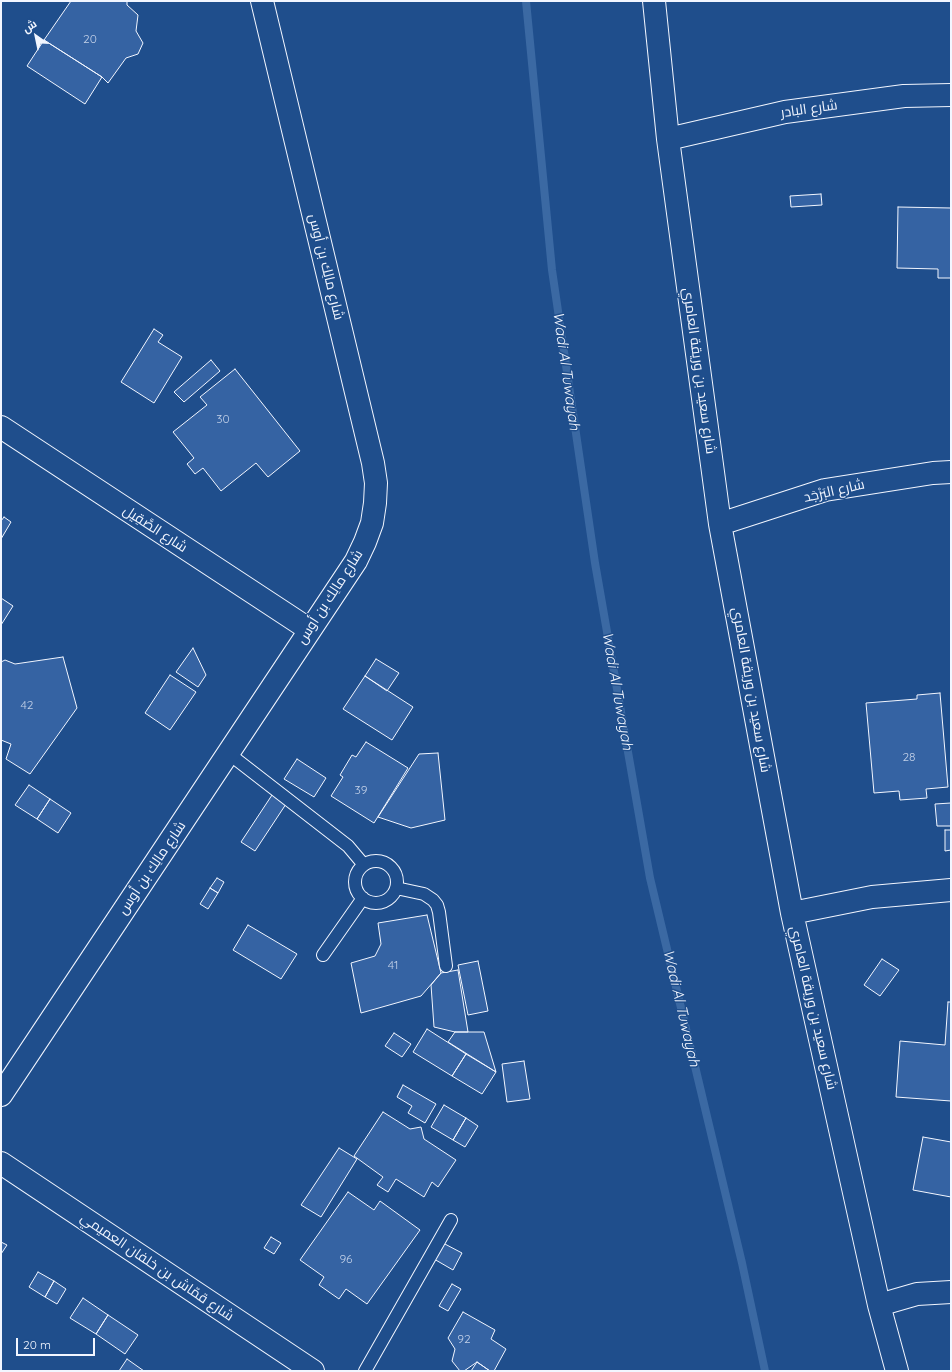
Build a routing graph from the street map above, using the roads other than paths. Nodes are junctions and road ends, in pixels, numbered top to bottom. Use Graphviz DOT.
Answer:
graph roads {
  1 [pos="262,1"];
  2 [pos="654,1"];
  3 [pos="951,95"];
  4 [pos="668,139"];
  5 [pos="1,427"];
  6 [pos="951,472"];
  7 [pos="720,524"];
  8 [pos="310,630"];
  9 [pos="228,753"];
  10 [pos="364,865"];
  11 [pos="396,888"];
  12 [pos="951,890"];
  13 [pos="363,898"];
  14 [pos="792,913"];
  15 [pos="322,955"];
  16 [pos="446,966"];
  17 [pos="1,1095"];
  18 [pos="1,1163"];
  19 [pos="451,1220"];
  20 [pos="951,1292"];
  21 [pos="879,1305"];
  22 [pos="313,1371"];
  23 [pos="365,1371"];
  24 [pos="897,1371"];
  1 -- 8 [label="street, شارع مالِك بن أوس"];
  2 -- 4 [label="street, شارع سعيد بن وريقة العامري"];
  3 -- 4 [label="street, شارع البادر"];
  4 -- 7 [label="street, شارع سعيد بن وريقة العامري"];
  5 -- 8 [label="street, شارع الصَّقِيل"];
  6 -- 7 [label="street, شارع البَرْجَد"];
  7 -- 14 [label="street, شارع سعيد بن وريقة العامري"];
  8 -- 9 [label="street, شارع مالِك بن أوس"];
  9 -- 10 [label="lane"];
  9 -- 17 [label="street, شارع مالِك بن أوس"];
  10 -- 11 [label="lane"];
  10 -- 13 [label="lane"];
  11 -- 13 [label="lane"];
  11 -- 16 [label="lane"];
  12 -- 14 [label="street"];
  13 -- 15 [label="lane"];
  14 -- 21 [label="street, شارع سعيد بن وريقة العامري"];
  18 -- 22 [label="street, شارع قمّاش بن خلفان العميمي"];
  19 -- 23 [label="lane"];
  20 -- 21 [label="street"];
  21 -- 24 [label="street, شارع سعيد بن وريقة العامري"];
}
